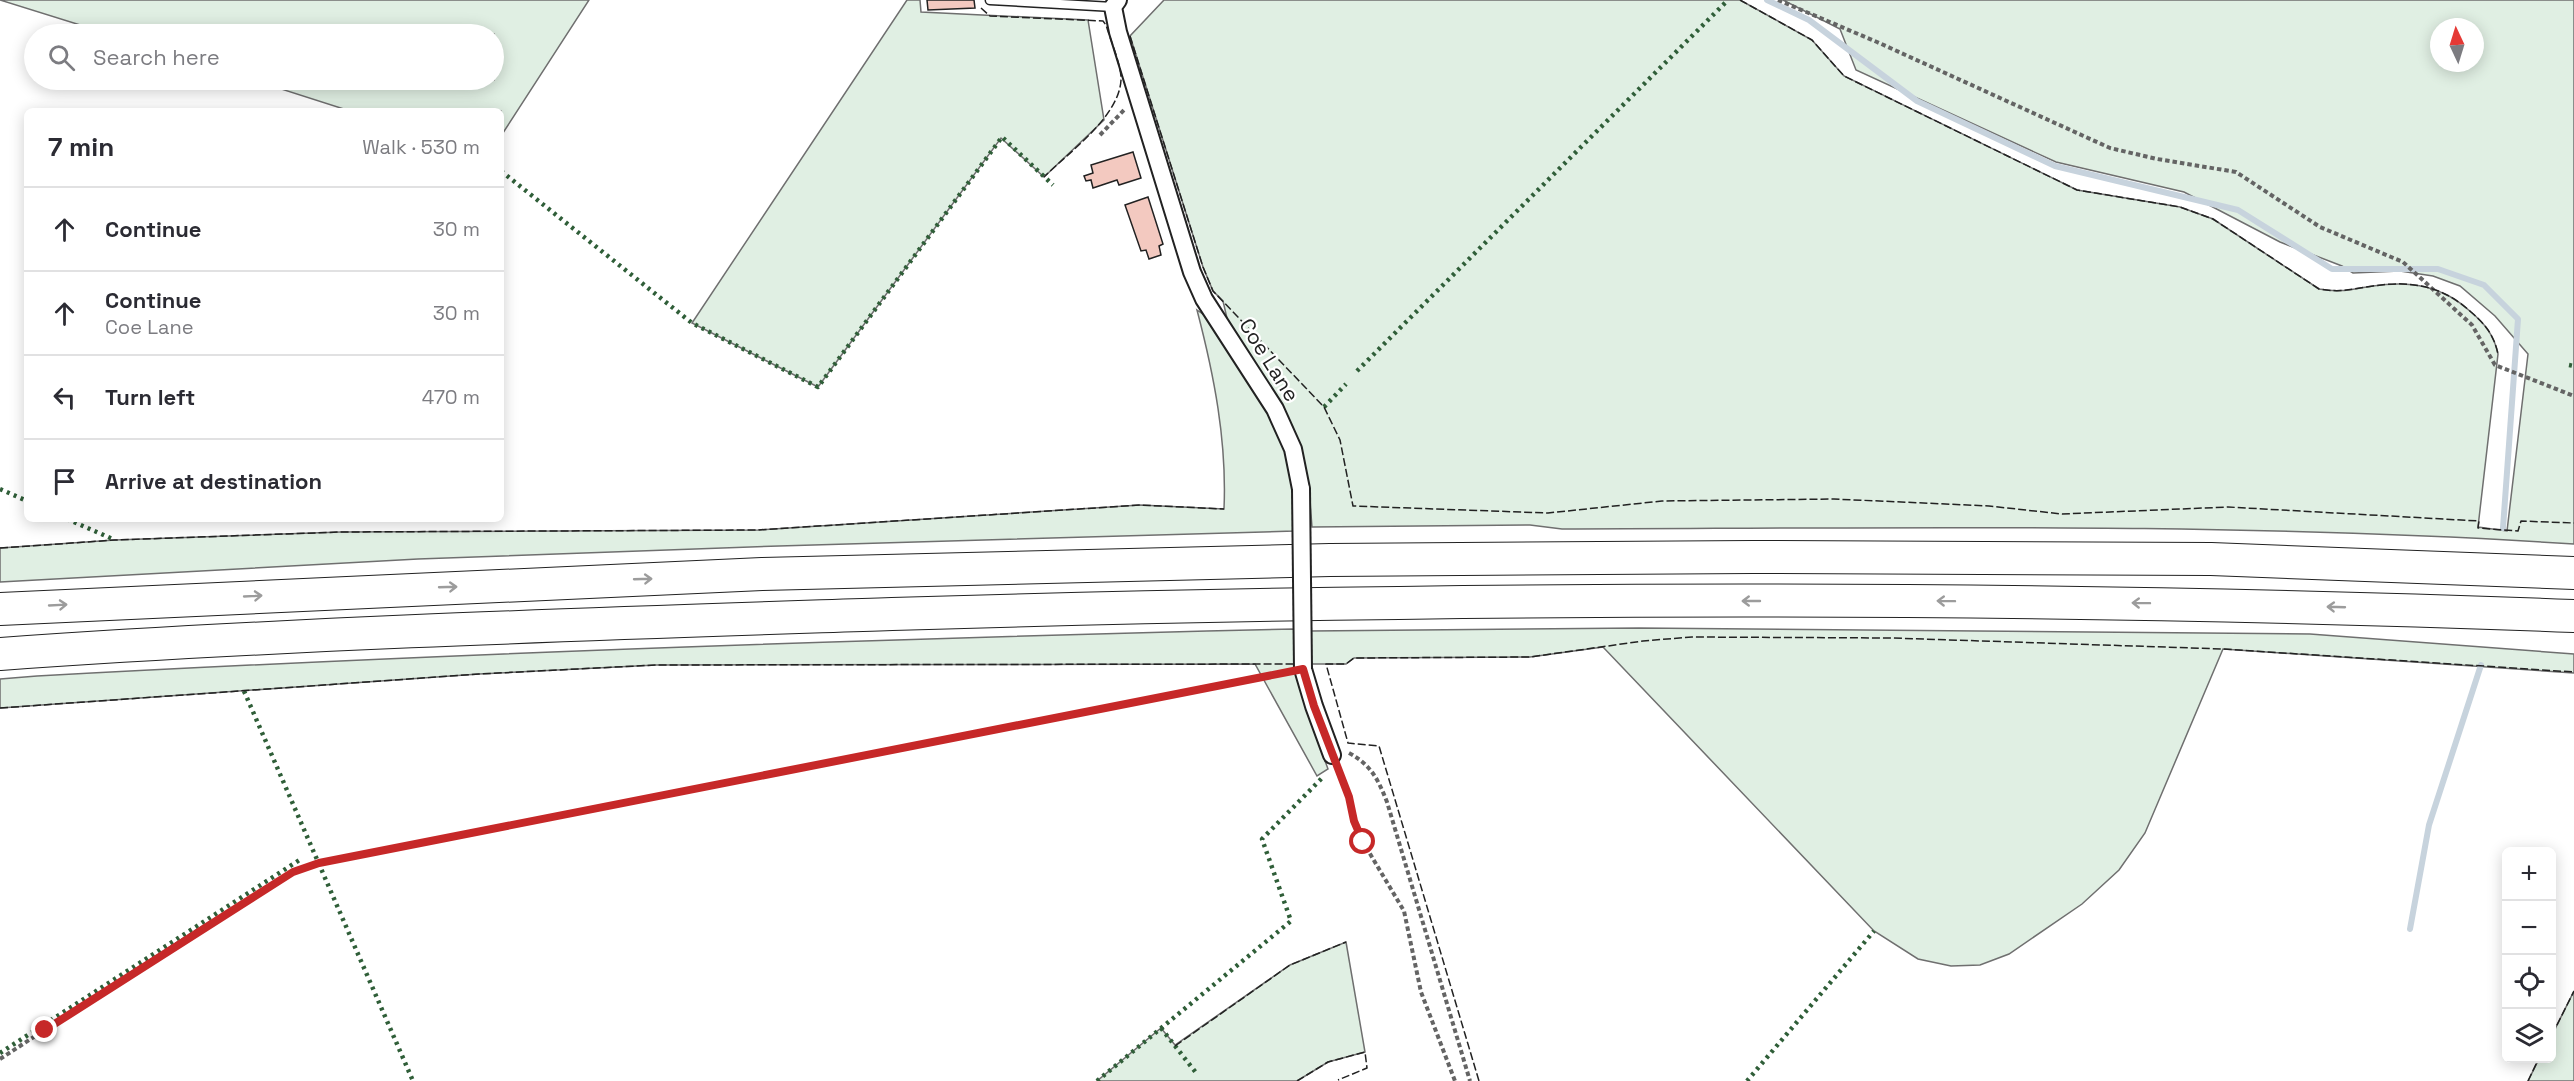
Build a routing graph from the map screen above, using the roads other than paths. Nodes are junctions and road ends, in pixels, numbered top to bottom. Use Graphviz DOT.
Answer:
graph roads {
  1 [pos="990,0"];
  2 [pos="1116,4"];
  3 [pos="2574,573"];
  4 [pos="0,609"];
  5 [pos="2394,609"];
  6 [pos="2574,616"];
  7 [pos="2574,630"];
  8 [pos="0,654"];
  9 [pos="1331,753"];
  1 -- 2 [label="lane"];
  2 -- 9 [label="street, Coe Lane, bridge"];
  4 -- 3 [label="highway, one-way"];
  5 -- 6 [label="highway"];
  5 -- 7 [label="highway"];
  5 -- 8 [label="highway, one-way"];
}
